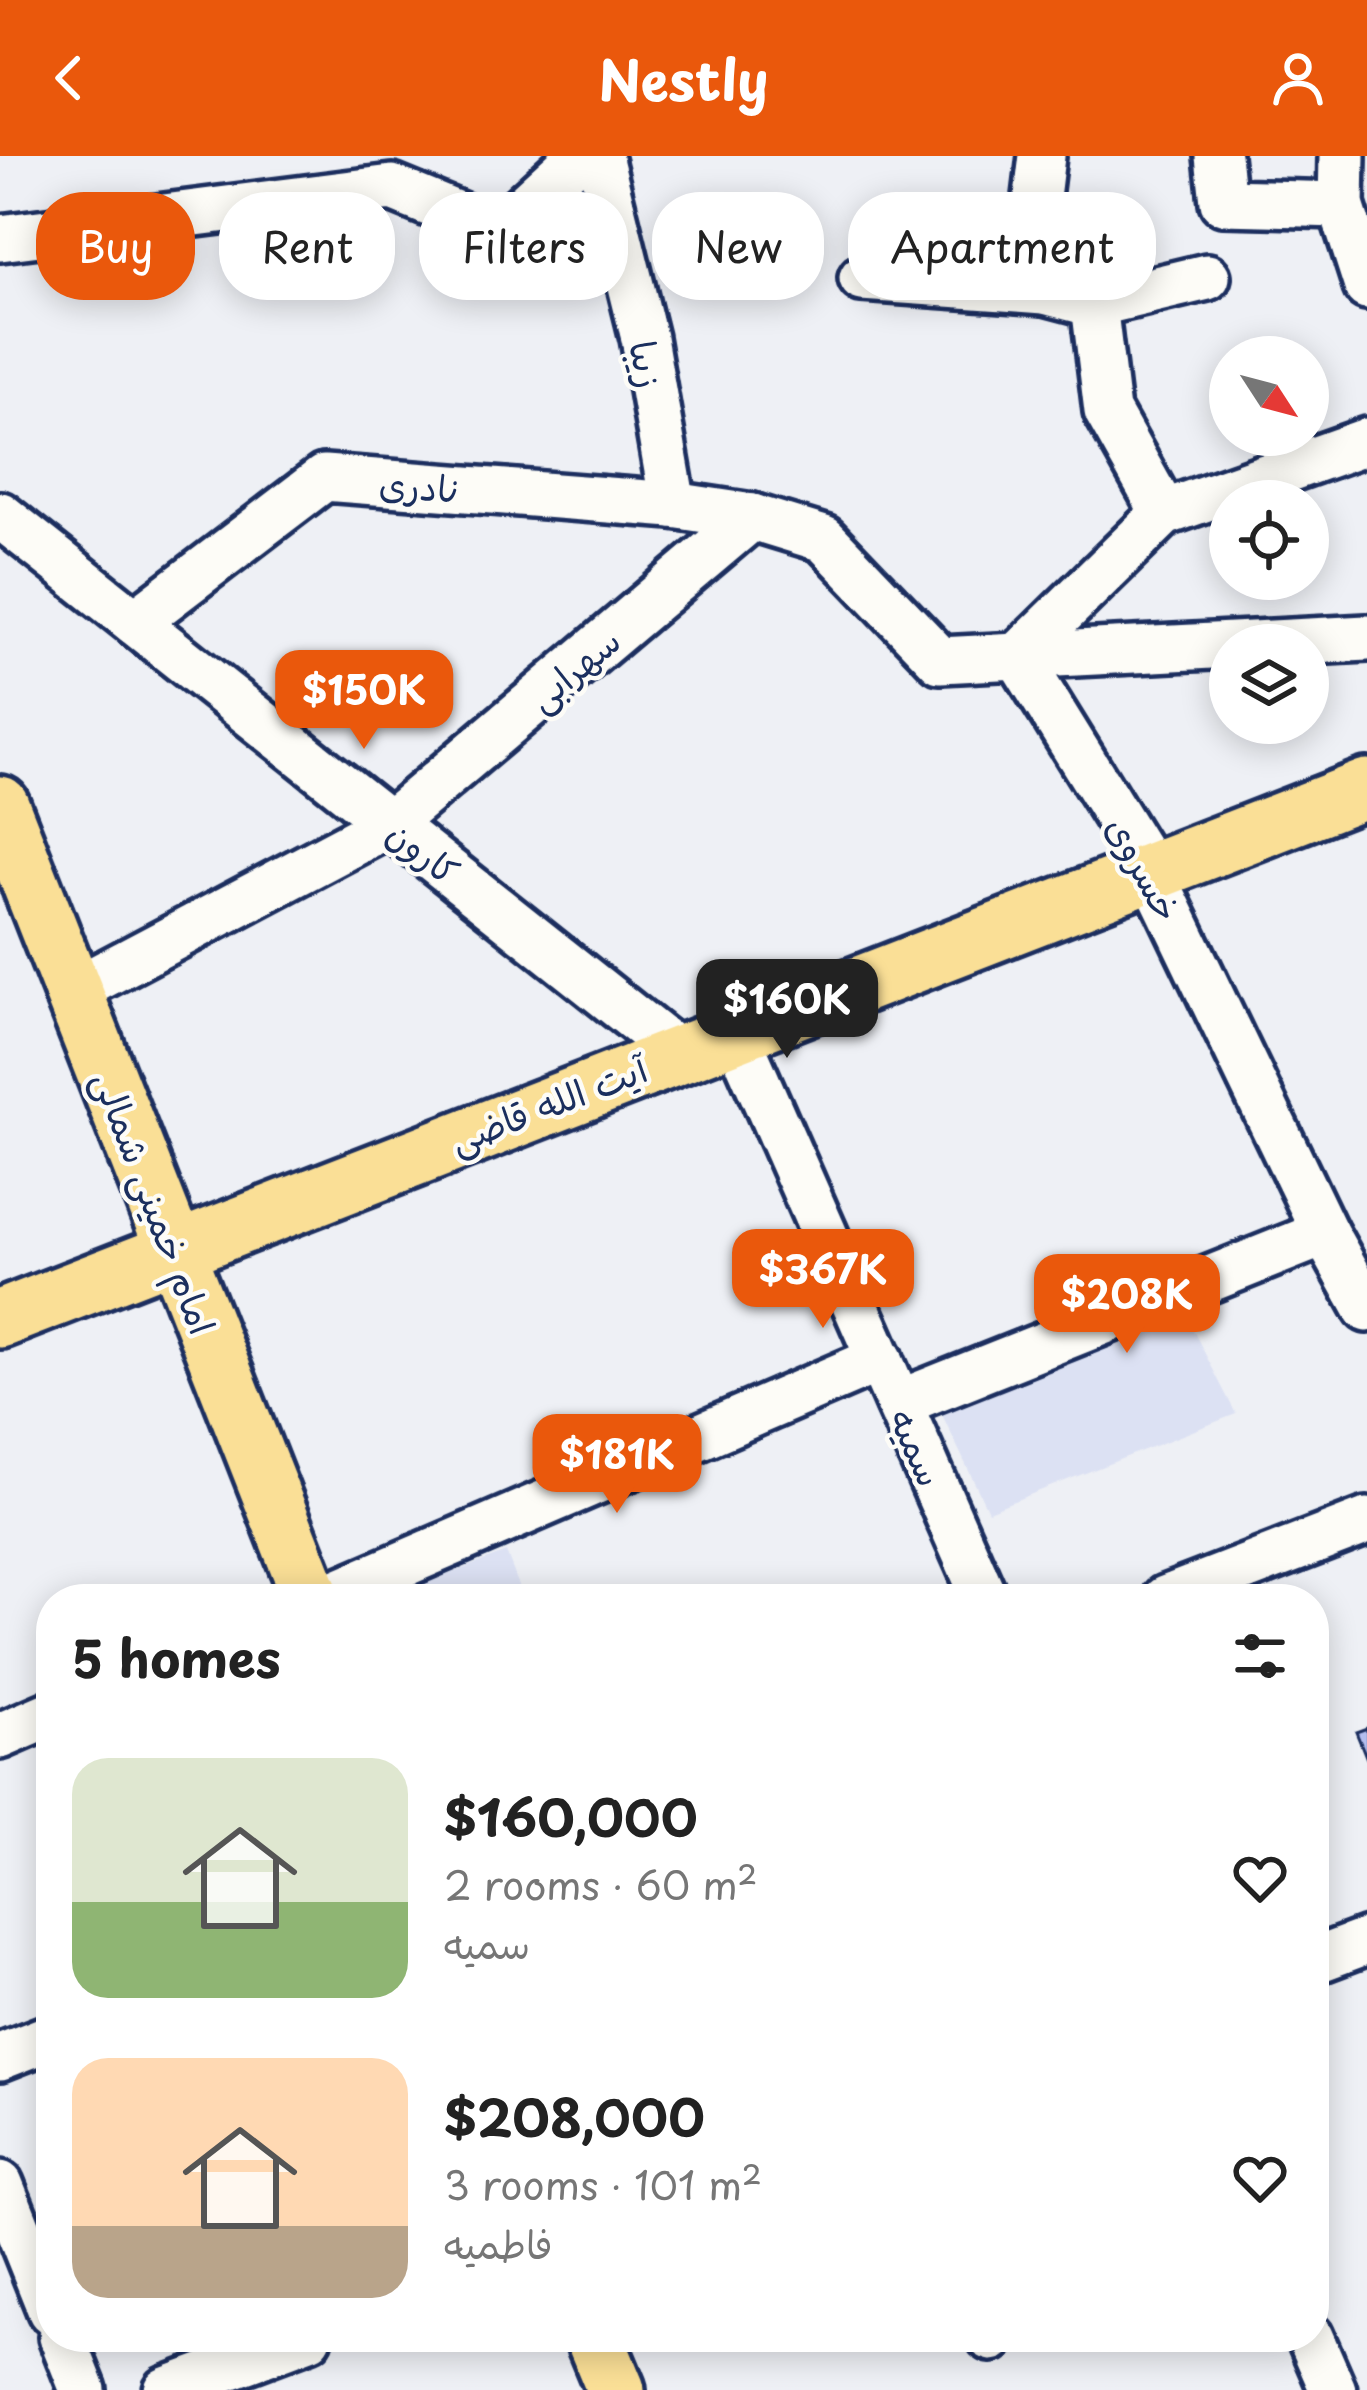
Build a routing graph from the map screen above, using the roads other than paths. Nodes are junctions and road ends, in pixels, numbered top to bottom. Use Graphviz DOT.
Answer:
graph roads {
  1 [pos="579,156"];
  2 [pos="599,156"];
  3 [pos="1042,156"];
  4 [pos="1218,156"];
  5 [pos="1342,156"];
  6 [pos="1037,192"];
  7 [pos="1341,205"];
  8 [pos="0,238"];
  9 [pos="1207,277"];
  10 [pos="1367,286"];
  11 [pos="1079,300"];
  12 [pos="1094,304"];
  13 [pos="1367,441"];
  14 [pos="673,505"];
  15 [pos="1164,513"];
  16 [pos="0,515"];
  17 [pos="752,517"];
  18 [pos="135,622"];
  19 [pos="1367,638"];
  20 [pos="1018,656"];
  21 [pos="1367,788"];
  22 [pos="0,805"];
  23 [pos="389,824"];
  24 [pos="1151,871"];
  25 [pos="73,991"];
  26 [pos="735,1031"];
  27 [pos="678,1053"];
  28 [pos="1324,1233"];
  29 [pos="174,1248"];
  30 [pos="1367,1309"];
  31 [pos="0,1318"];
  32 [pos="880,1359"];
  33 [pos="899,1403"];
  34 [pos="1367,1521"];
  35 [pos="306,1584"];
  36 [pos="357,1584"];
  37 [pos="978,1584"];
  38 [pos="1205,1584"];
  39 [pos="36,1720"];
  40 [pos="0,1736"];
  41 [pos="1367,1941"];
  42 [pos="1329,1955"];
  43 [pos="36,2043"];
  44 [pos="0,2057"];
  45 [pos="0,2184"];
  46 [pos="36,2274"];
  47 [pos="68,2352"];
  48 [pos="269,2352"];
  49 [pos="600,2352"];
  50 [pos="1317,2352"];
  51 [pos="83,2390"];
  52 [pos="167,2390"];
  53 [pos="616,2390"];
  54 [pos="1333,2390"];
  1 -- 8 [label="street"];
  2 -- 14 [label="street, زیبا"];
  3 -- 6 [label="street"];
  4 -- 7 [label="street"];
  5 -- 7 [label="street"];
  7 -- 10 [label="street"];
  9 -- 12 [label="street"];
  11 -- 12 [label="street"];
  12 -- 15 [label="street"];
  13 -- 15 [label="street"];
  14 -- 17 [label="street, نادری"];
  14 -- 18 [label="street, نادری"];
  15 -- 20 [label="street"];
  16 -- 18 [label="street, کارون"];
  17 -- 20 [label="street"];
  17 -- 23 [label="street, سهرابی"];
  18 -- 23 [label="street, کارون"];
  19 -- 20 [label="street"];
  20 -- 24 [label="street, خسروی"];
  21 -- 24 [label="main road, آیت الله قاضی"];
  22 -- 25 [label="main road, امام خمینی شمالی"];
  23 -- 25 [label="street, سهرابی"];
  23 -- 27 [label="street, کارون"];
  24 -- 26 [label="main road, آیت الله قاضی"];
  24 -- 28 [label="street, خسروی"];
  25 -- 29 [label="main road, امام خمینی شمالی"];
  26 -- 27 [label="main road, آیت الله قاضی"];
  26 -- 32 [label="street, سمیه"];
  27 -- 29 [label="main road, آیت الله قاضی"];
  28 -- 30 [label="street, خسروی"];
  28 -- 33 [label="street"];
  29 -- 31 [label="main road, آیت الله قاضی"];
  29 -- 35 [label="main road, امام خمینی شمالی"];
  32 -- 33 [label="street, سمیه"];
  32 -- 36 [label="street"];
  33 -- 37 [label="street, سمیه"];
  34 -- 38 [label="street"];
  39 -- 40 [label="street"];
  41 -- 42 [label="street"];
  43 -- 44 [label="street"];
  45 -- 46 [label="street"];
  47 -- 51 [label="street"];
  48 -- 52 [label="street"];
  49 -- 53 [label="main road"];
  50 -- 54 [label="street"];
}
